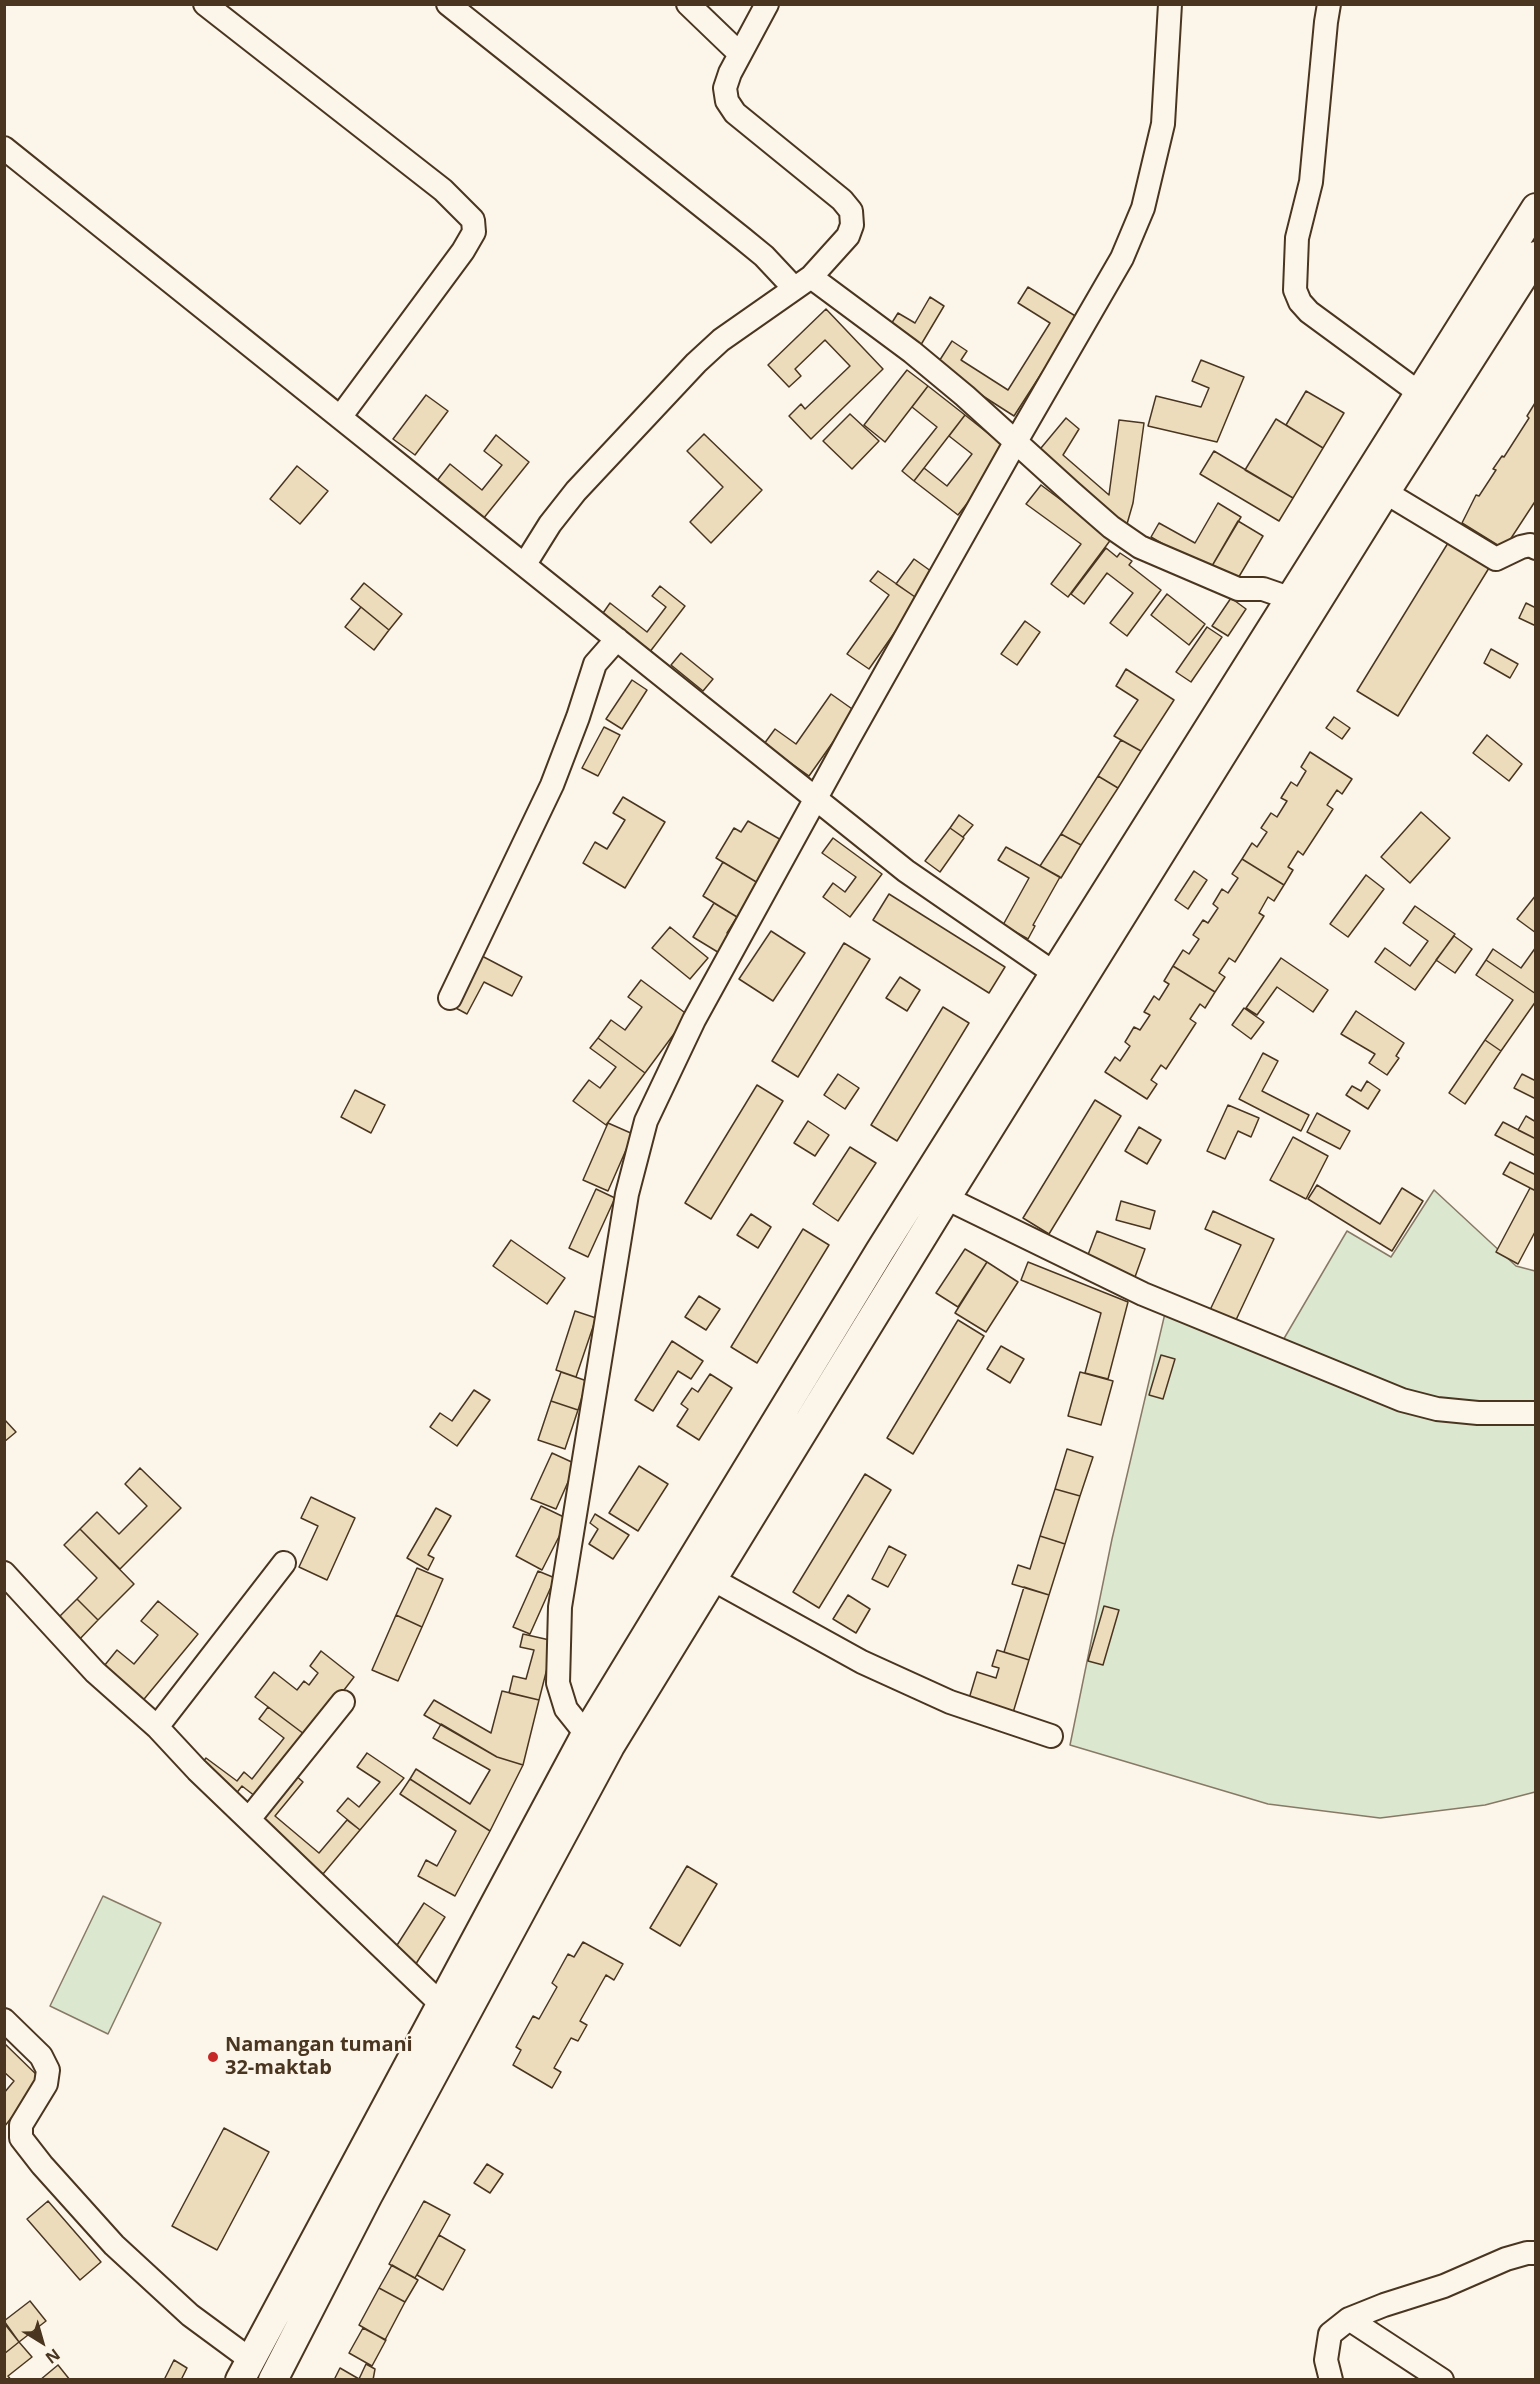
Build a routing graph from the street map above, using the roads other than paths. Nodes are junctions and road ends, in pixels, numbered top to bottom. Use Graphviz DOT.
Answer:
graph roads {
  1 [pos="206,4"];
  2 [pos="448,4"];
  3 [pos="688,4"];
  4 [pos="767,4"];
  5 [pos="1170,4"];
  6 [pos="1329,4"];
  7 [pos="740,54"];
  8 [pos="4,148"];
  9 [pos="1536,208"];
  10 [pos="1536,256"];
  11 [pos="802,282"];
  12 [pos="1418,392"];
  13 [pos="341,416"];
  14 [pos="1015,443"];
  15 [pos="1374,494"];
  16 [pos="1536,548"];
  17 [pos="525,564"];
  18 [pos="1288,598"];
  19 [pos="617,639"];
  20 [pos="816,799"];
  21 [pos="1054,973"];
  22 [pos="450,998"];
  23 [pos="946,1198"];
  24 [pos="1536,1413"];
  25 [pos="284,1563"];
  26 [pos="4,1573"];
  27 [pos="712,1579"];
  28 [pos="343,1702"];
  29 [pos="157,1727"];
  30 [pos="1051,1736"];
  31 [pos="598,1740"];
  32 [pos="249,1819"];
  33 [pos="442,2005"];
  34 [pos="4,2020"];
  35 [pos="1536,2253"];
  36 [pos="1349,2319"];
  37 [pos="245,2370"];
  38 [pos="273,2379"];
  39 [pos="1330,2379"];
  40 [pos="1442,2379"];
  1 -- 13 [label="street"];
  2 -- 11 [label="street"];
  3 -- 7 [label="street"];
  4 -- 7 [label="street"];
  5 -- 14 [label="street"];
  6 -- 12 [label="street"];
  7 -- 11 [label="street"];
  8 -- 13 [label="street"];
  9 -- 12 [label="main road"];
  10 -- 15 [label="main road"];
  11 -- 14 [label="street"];
  11 -- 17 [label="street"];
  12 -- 15 [label="main road"];
  13 -- 17 [label="street"];
  14 -- 18 [label="street"];
  14 -- 20 [label="street"];
  15 -- 16 [label="street"];
  15 -- 18 [label="main road"];
  15 -- 23 [label="main road"];
  17 -- 19 [label="street"];
  18 -- 21 [label="main road"];
  19 -- 20 [label="street"];
  19 -- 22 [label="street"];
  20 -- 21 [label="street"];
  20 -- 31 [label="street"];
  21 -- 31 [label="main road"];
  23 -- 24 [label="street"];
  23 -- 27 [label="main road"];
  25 -- 29 [label="street"];
  26 -- 29 [label="street"];
  27 -- 30 [label="street"];
  27 -- 31 [label="main road"];
  28 -- 32 [label="street"];
  29 -- 32 [label="street"];
  31 -- 33 [label="main road"];
  31 -- 38 [label="main road"];
  32 -- 33 [label="street"];
  33 -- 37 [label="main road"];
  34 -- 37 [label="street"];
  35 -- 36 [label="street"];
  36 -- 39 [label="street"];
  36 -- 40 [label="street"];
}
